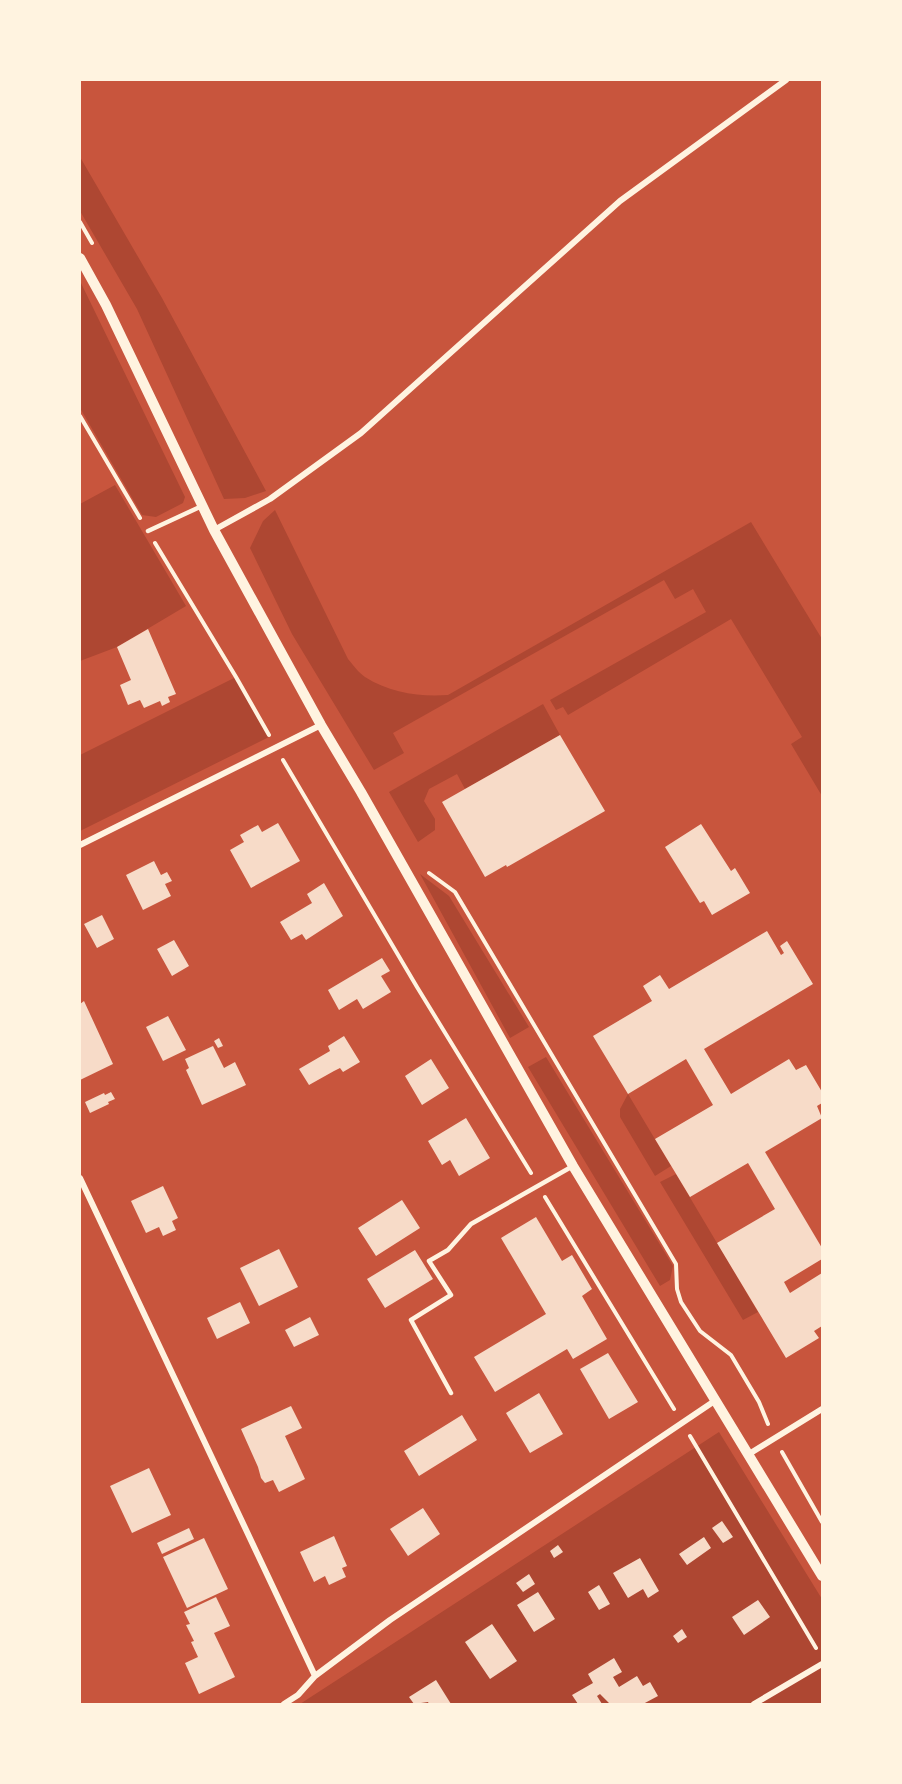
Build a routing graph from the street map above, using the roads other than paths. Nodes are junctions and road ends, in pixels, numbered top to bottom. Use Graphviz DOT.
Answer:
graph roads {
  1 [pos="786,80"];
  2 [pos="80,258"];
  3 [pos="202,506"];
  4 [pos="214,530"];
  5 [pos="148,531"];
  6 [pos="321,725"];
  7 [pos="80,845"];
  8 [pos="573,1166"];
  9 [pos="80,1178"];
  10 [pos="451,1393"];
  11 [pos="716,1400"];
  12 [pos="822,1409"];
  13 [pos="749,1454"];
  14 [pos="822,1576"];
  15 [pos="822,1664"];
  16 [pos="315,1676"];
  17 [pos="284,1704"];
  18 [pos="754,1704"];
  1 -- 4 [label="street"];
  2 -- 3 [label="street"];
  3 -- 4 [label="street"];
  3 -- 5 [label="lane"];
  4 -- 6 [label="street"];
  6 -- 7 [label="street"];
  6 -- 8 [label="street"];
  8 -- 10 [label="lane"];
  8 -- 11 [label="street"];
  9 -- 16 [label="street"];
  11 -- 13 [label="street"];
  11 -- 16 [label="street"];
  12 -- 13 [label="street"];
  13 -- 14 [label="street"];
  15 -- 18 [label="street"];
  16 -- 17 [label="street"];
}
